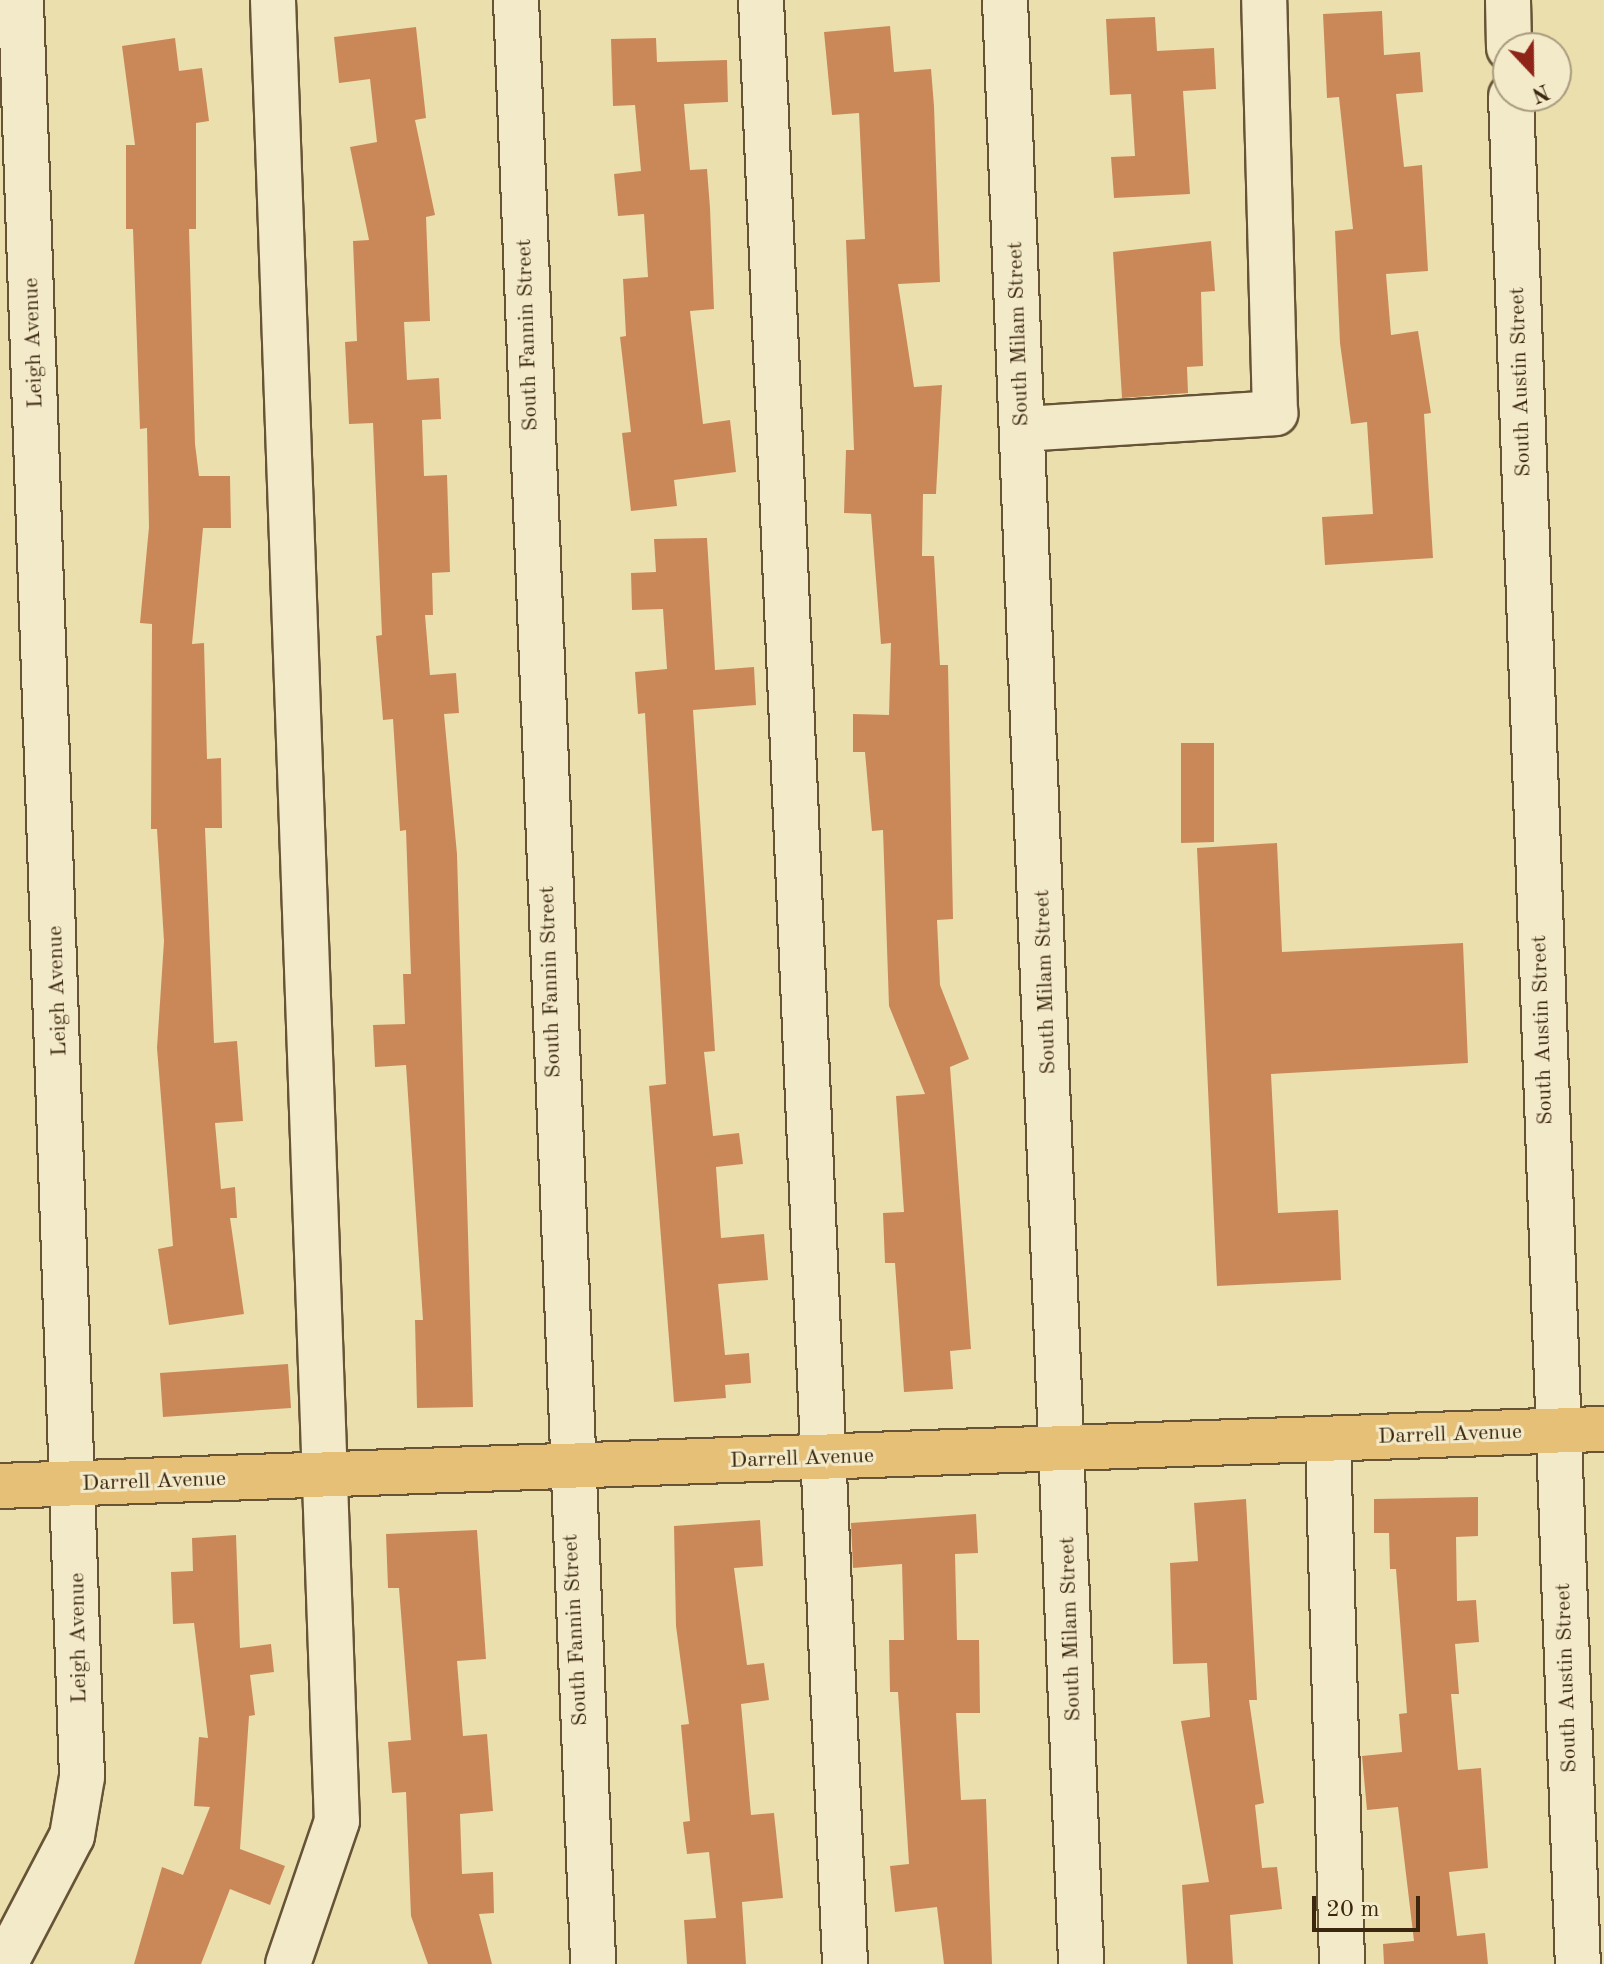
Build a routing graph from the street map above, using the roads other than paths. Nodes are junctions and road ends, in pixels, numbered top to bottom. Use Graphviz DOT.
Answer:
graph roads {
  1 [pos="21,0"];
  2 [pos="273,0"];
  3 [pos="516,0"];
  4 [pos="761,0"];
  5 [pos="1005,0"];
  6 [pos="1264,0"];
  7 [pos="1508,0"];
  8 [pos="1509,32"];
  9 [pos="1512,112"];
  10 [pos="1023,429"];
  11 [pos="1604,1429"];
  12 [pos="1557,1430"];
  13 [pos="1328,1440"];
  14 [pos="1065,1451"];
  15 [pos="822,1458"];
  16 [pos="569,1466"];
  17 [pos="323,1476"];
  18 [pos="77,1485"];
  19 [pos="0,1486"];
  20 [pos="6,1963"];
  21 [pos="288,1964"];
  22 [pos="593,1964"];
  23 [pos="845,1964"];
  24 [pos="1081,1964"];
  25 [pos="1342,1964"];
  26 [pos="1578,1964"];
  1 -- 18 [label="street, Leigh Avenue"];
  2 -- 17 [label="street"];
  3 -- 16 [label="street, South Fannin Street"];
  4 -- 15 [label="street"];
  5 -- 10 [label="street, South Milam Street"];
  6 -- 10 [label="street"];
  7 -- 8 [label="street"];
  9 -- 12 [label="street, South Austin Street"];
  10 -- 14 [label="street, South Milam Street"];
  11 -- 12 [label="main road, Darrell Avenue"];
  12 -- 13 [label="main road, Darrell Avenue"];
  12 -- 26 [label="street, South Austin Street"];
  13 -- 14 [label="main road, Darrell Avenue"];
  13 -- 25 [label="street"];
  14 -- 15 [label="main road, Darrell Avenue"];
  14 -- 24 [label="street, South Milam Street"];
  15 -- 16 [label="main road, Darrell Avenue"];
  15 -- 23 [label="street"];
  16 -- 17 [label="main road, Darrell Avenue"];
  16 -- 22 [label="street, South Fannin Street"];
  17 -- 18 [label="main road, Darrell Avenue"];
  17 -- 21 [label="street"];
  18 -- 19 [label="main road, Darrell Avenue"];
  18 -- 20 [label="street, Leigh Avenue"];
}
